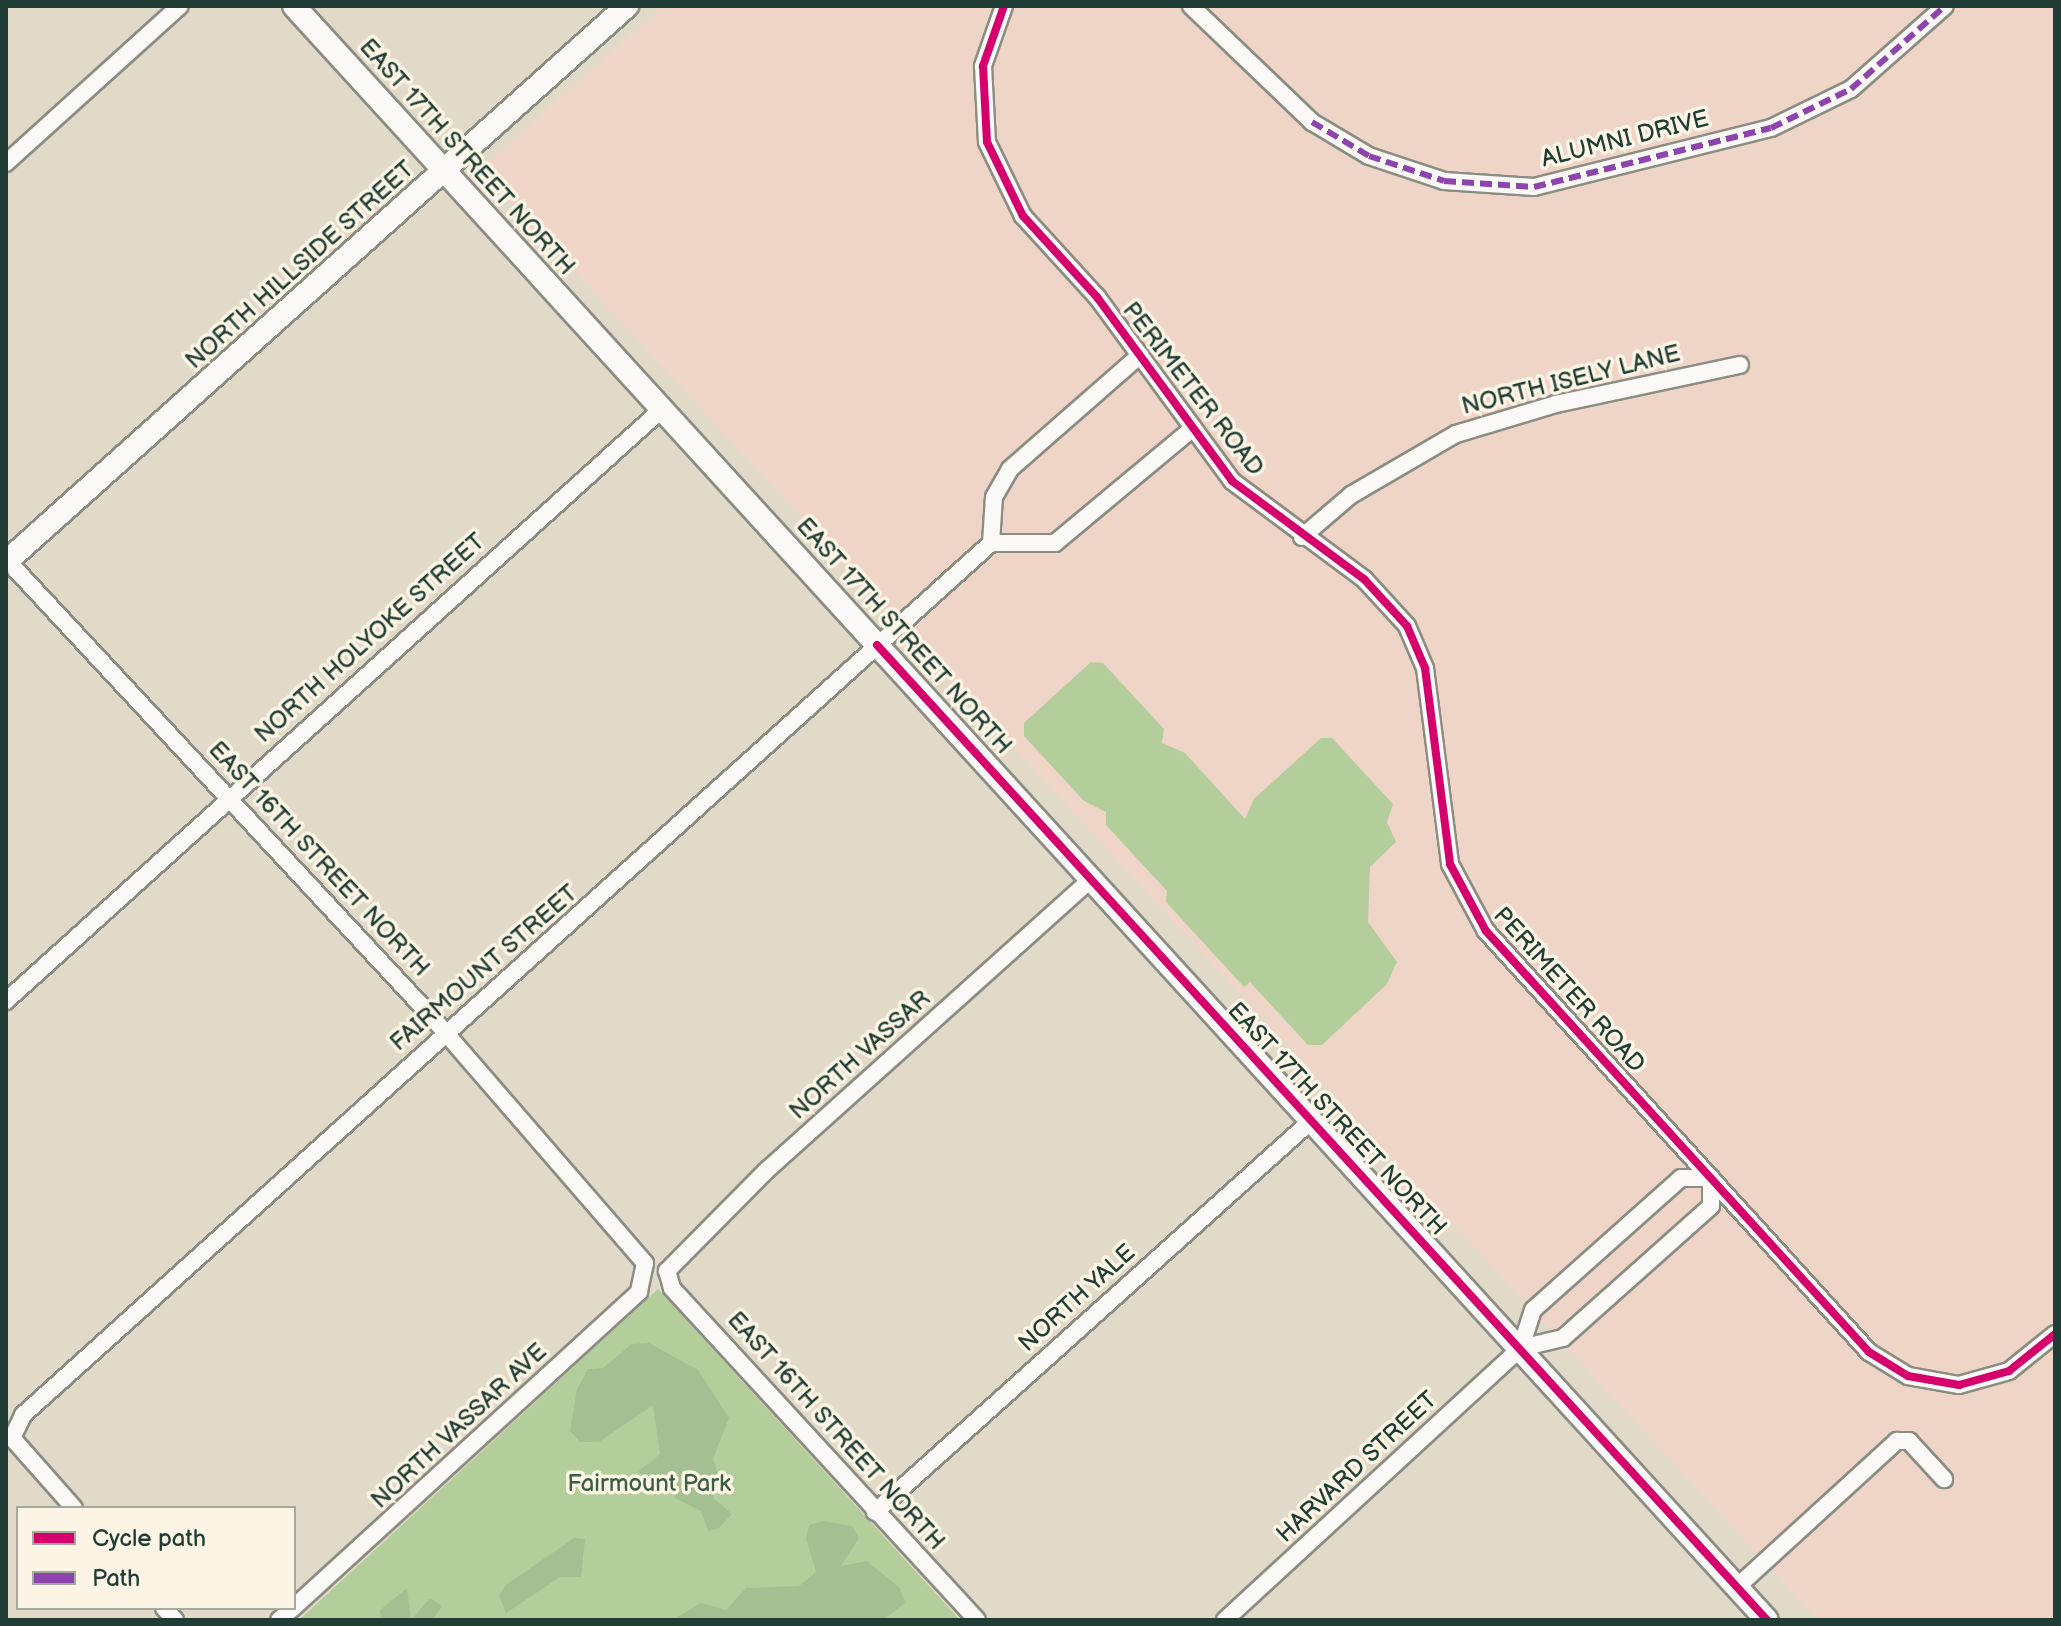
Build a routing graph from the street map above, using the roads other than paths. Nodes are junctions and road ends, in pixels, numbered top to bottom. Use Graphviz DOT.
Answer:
graph roads {
  1 [pos="180,6"];
  2 [pos="294,6"];
  3 [pos="627,6"];
  4 [pos="1004,6"];
  5 [pos="1191,6"];
  6 [pos="1945,6"];
  7 [pos="6,163"];
  8 [pos="444,171"];
  9 [pos="1140,355"];
  10 [pos="1740,365"];
  11 [pos="662,409"];
  12 [pos="1193,428"];
  13 [pos="1302,537"];
  14 [pos="991,543"];
  15 [pos="7,560"];
  16 [pos="877,645"];
  17 [pos="230,796"];
  18 [pos="1091,879"];
  19 [pos="6,1001"];
  20 [pos="447,1034"];
  21 [pos="1311,1121"];
  22 [pos="1711,1178"];
  23 [pos="667,1271"];
  24 [pos="647,1273"];
  25 [pos="2055,1334"];
  26 [pos="1521,1348"];
  27 [pos="1944,1479"];
  28 [pos="72,1506"];
  29 [pos="875,1512"];
  30 [pos="1737,1587"];
  31 [pos="296,1606"];
  32 [pos="977,1620"];
  33 [pos="1225,1620"];
  34 [pos="1767,1620"];
  1 -- 7 [label="street"];
  2 -- 8 [label="street, EAST 17TH STREET NORTH"];
  3 -- 8 [label="street, NORTH HILLSIDE STREET"];
  4 -- 9 [label="street, PERIMETER ROAD"];
  5 -- 6 [label="street, ALUMNI DRIVE"];
  8 -- 11 [label="street, EAST 17TH STREET NORTH"];
  8 -- 15 [label="street, NORTH HILLSIDE STREET"];
  9 -- 12 [label="street, PERIMETER ROAD"];
  9 -- 14 [label="street"];
  10 -- 13 [label="street, NORTH ISELY LANE"];
  11 -- 16 [label="street, EAST 17TH STREET NORTH"];
  11 -- 17 [label="street, NORTH HOLYOKE STREET"];
  12 -- 13 [label="street, PERIMETER ROAD"];
  12 -- 14 [label="street"];
  13 -- 22 [label="street, PERIMETER ROAD"];
  14 -- 16 [label="street, FAIRMOUNT STREET"];
  15 -- 17 [label="street, EAST 16TH STREET NORTH"];
  16 -- 18 [label="street, EAST 17TH STREET NORTH"];
  16 -- 20 [label="street, FAIRMOUNT STREET"];
  17 -- 19 [label="street, NORTH HOLYOKE STREET"];
  17 -- 20 [label="street, EAST 16TH STREET NORTH"];
  18 -- 21 [label="street, EAST 17TH STREET NORTH"];
  18 -- 23 [label="street, NORTH VASSAR"];
  20 -- 24 [label="street, EAST 16TH STREET NORTH"];
  20 -- 28 [label="street, FAIRMOUNT STREET"];
  21 -- 26 [label="street, EAST 17TH STREET NORTH"];
  21 -- 29 [label="street, NORTH YALE"];
  22 -- 25 [label="street, PERIMETER ROAD"];
  22 -- 26 [label="street"];
  22 -- 26 [label="street"];
  23 -- 29 [label="street, EAST 16TH STREET NORTH"];
  24 -- 31 [label="street, NORTH VASSAR AVE"];
  26 -- 30 [label="street, EAST 17TH STREET NORTH"];
  26 -- 33 [label="street, HARVARD STREET"];
  27 -- 30 [label="street"];
  29 -- 32 [label="street, EAST 16TH STREET NORTH"];
  30 -- 34 [label="street, EAST 17TH STREET NORTH"];
}
